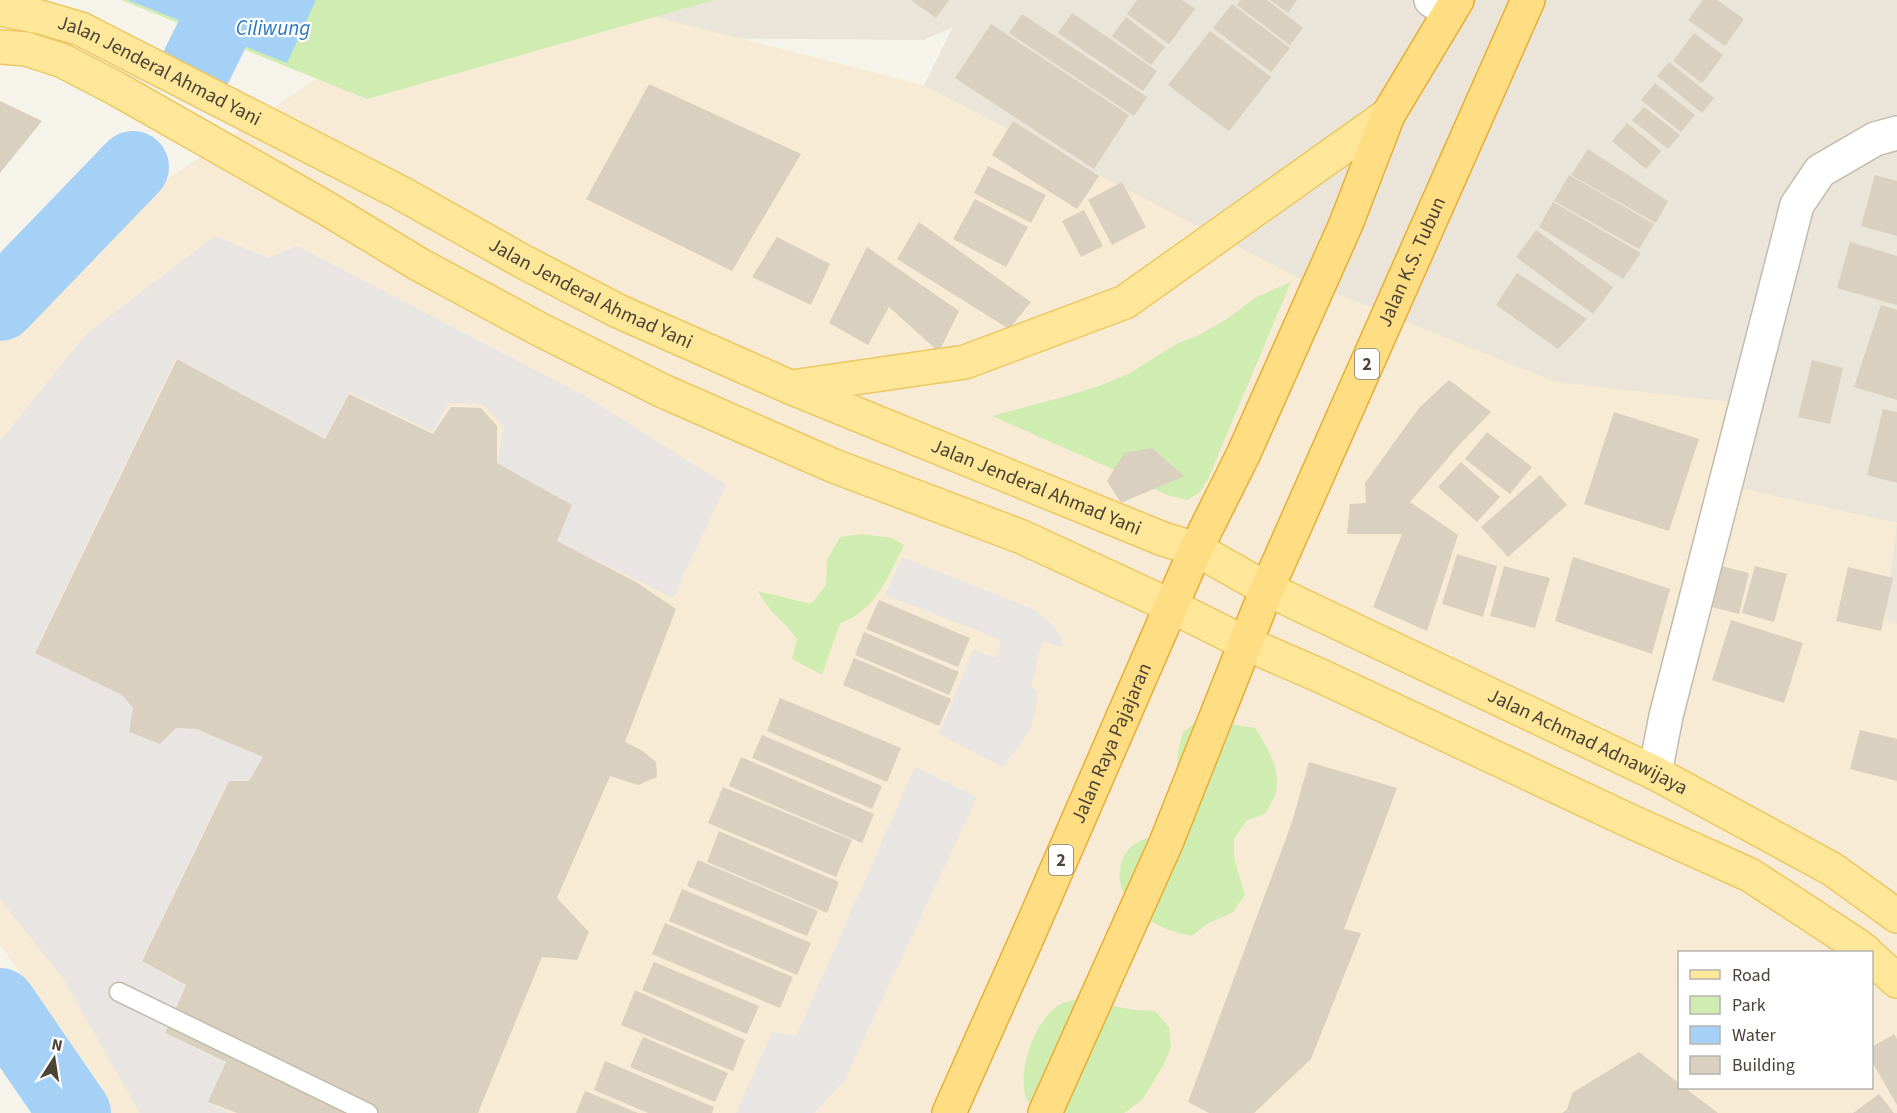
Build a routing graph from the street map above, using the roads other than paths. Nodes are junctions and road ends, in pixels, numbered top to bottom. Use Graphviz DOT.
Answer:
graph roads {
  1 [pos="1528,0"];
  2 [pos="1446,4"];
  3 [pos="0,9"];
  4 [pos="0,47"];
  5 [pos="1388,115"];
  6 [pos="1897,133"];
  7 [pos="790,387"];
  8 [pos="1196,549"];
  9 [pos="1267,589"];
  10 [pos="1171,606"];
  11 [pos="1247,644"];
  12 [pos="1655,773"];
  13 [pos="1897,916"];
  14 [pos="1865,951"];
  15 [pos="1873,959"];
  16 [pos="1897,981"];
  17 [pos="119,992"];
  18 [pos="368,1113"];
  19 [pos="949,1113"];
  20 [pos="1045,1113"];
  1 -- 9 [label="highway, Jalan K.S. Tubun / 2"];
  2 -- 5 [label="highway, 2"];
  3 -- 7 [label="main road, Jalan Jenderal Ahmad Yani"];
  4 -- 10 [label="main road, Jalan Jenderal Ahmad Yani"];
  5 -- 7 [label="main road"];
  5 -- 8 [label="highway, 2"];
  6 -- 12 [label="street"];
  7 -- 8 [label="main road, Jalan Jenderal Ahmad Yani"];
  8 -- 9 [label="main road, Jalan Jenderal Ahmad Yani"];
  8 -- 10 [label="highway, 2"];
  9 -- 11 [label="highway, 2"];
  9 -- 12 [label="main road, Jalan Achmad Adnawijaya"];
  10 -- 11 [label="main road, Jalan Jenderal Ahmad Yani"];
  10 -- 19 [label="highway, Jalan Raya Pajajaran / 2"];
  11 -- 14 [label="main road"];
  11 -- 20 [label="highway, 2"];
  12 -- 13 [label="main road, Jalan Achmad Adnawijaya"];
  15 -- 16 [label="main road"];
  17 -- 18 [label="lane"];
}
